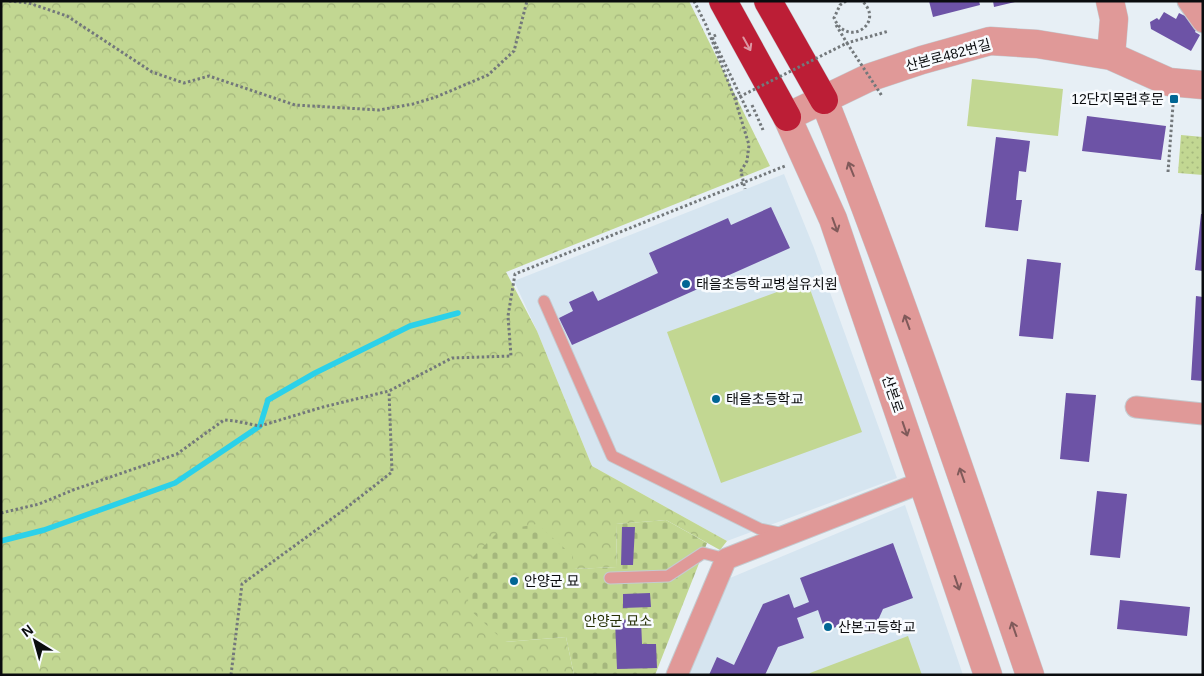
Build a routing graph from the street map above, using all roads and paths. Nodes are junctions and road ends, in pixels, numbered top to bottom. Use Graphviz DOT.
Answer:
graph roads {
  1 [pos="9,1"];
  2 [pos="528,1"];
  3 [pos="694,1"];
  4 [pos="723,1"];
  5 [pos="768,1"];
  6 [pos="841,1"];
  7 [pos="846,1"];
  8 [pos="861,1"];
  9 [pos="1110,1"];
  10 [pos="1188,1"];
  11 [pos="868,22"];
  12 [pos="1203,22"];
  13 [pos="889,31"];
  14 [pos="719,34"];
  15 [pos="846,43"];
  16 [pos="1111,56"];
  17 [pos="1174,82"];
  18 [pos="743,84"];
  19 [pos="1203,85"];
  20 [pos="747,93"];
  21 [pos="882,96"];
  22 [pos="735,99"];
  23 [pos="824,100"];
  24 [pos="787,117"];
  25 [pos="751,118"];
  26 [pos="763,130"];
  27 [pos="1168,172"];
  28 [pos="764,174"];
  29 [pos="743,183"];
  30 [pos="745,189"];
  31 [pos="544,301"];
  32 [pos="389,391"];
  33 [pos="1136,407"];
  34 [pos="1203,414"];
  35 [pos="922,482"];
  36 [pos="1,513"];
  37 [pos="788,534"];
  38 [pos="726,559"];
  39 [pos="610,578"];
  40 [pos="231,675"];
  41 [pos="677,675"];
  42 [pos="988,675"];
  43 [pos="1030,675"];
  1 -- 2 [label="path"];
  3 -- 22 [label="path"];
  4 -- 24 [label="highway, one-way"];
  5 -- 23 [label="highway"];
  6 -- 15 [label="path"];
  7 -- 8 [label="path"];
  8 -- 11 [label="path"];
  9 -- 16 [label="street"];
  10 -- 12 [label="street"];
  13 -- 15 [label="path"];
  14 -- 25 [label="path"];
  15 -- 20 [label="path, bridge"];
  15 -- 21 [label="path, bridge"];
  16 -- 17 [label="street, 산본로482번길"];
  16 -- 23 [label="street, 산본로482번길"];
  17 -- 19 [label="street, 산본로482번길"];
  17 -- 27 [label="path"];
  18 -- 20 [label="path"];
  20 -- 22 [label="path, bridge"];
  20 -- 26 [label="path"];
  22 -- 29 [label="path"];
  23 -- 24 [label="street, 산본로482번길"];
  43 -- 23 [label="street, one-way"];
  24 -- 35 [label="street, 산본로, one-way"];
  28 -- 29 [label="path"];
  29 -- 30 [label="path"];
  29 -- 32 [label="path"];
  31 -- 37 [label="lane"];
  32 -- 36 [label="path"];
  32 -- 40 [label="path"];
  33 -- 34 [label="street"];
  35 -- 37 [label="street"];
  35 -- 42 [label="street, 산본로, one-way"];
  37 -- 38 [label="street"];
  38 -- 39 [label="lane"];
  38 -- 41 [label="street"];
}
